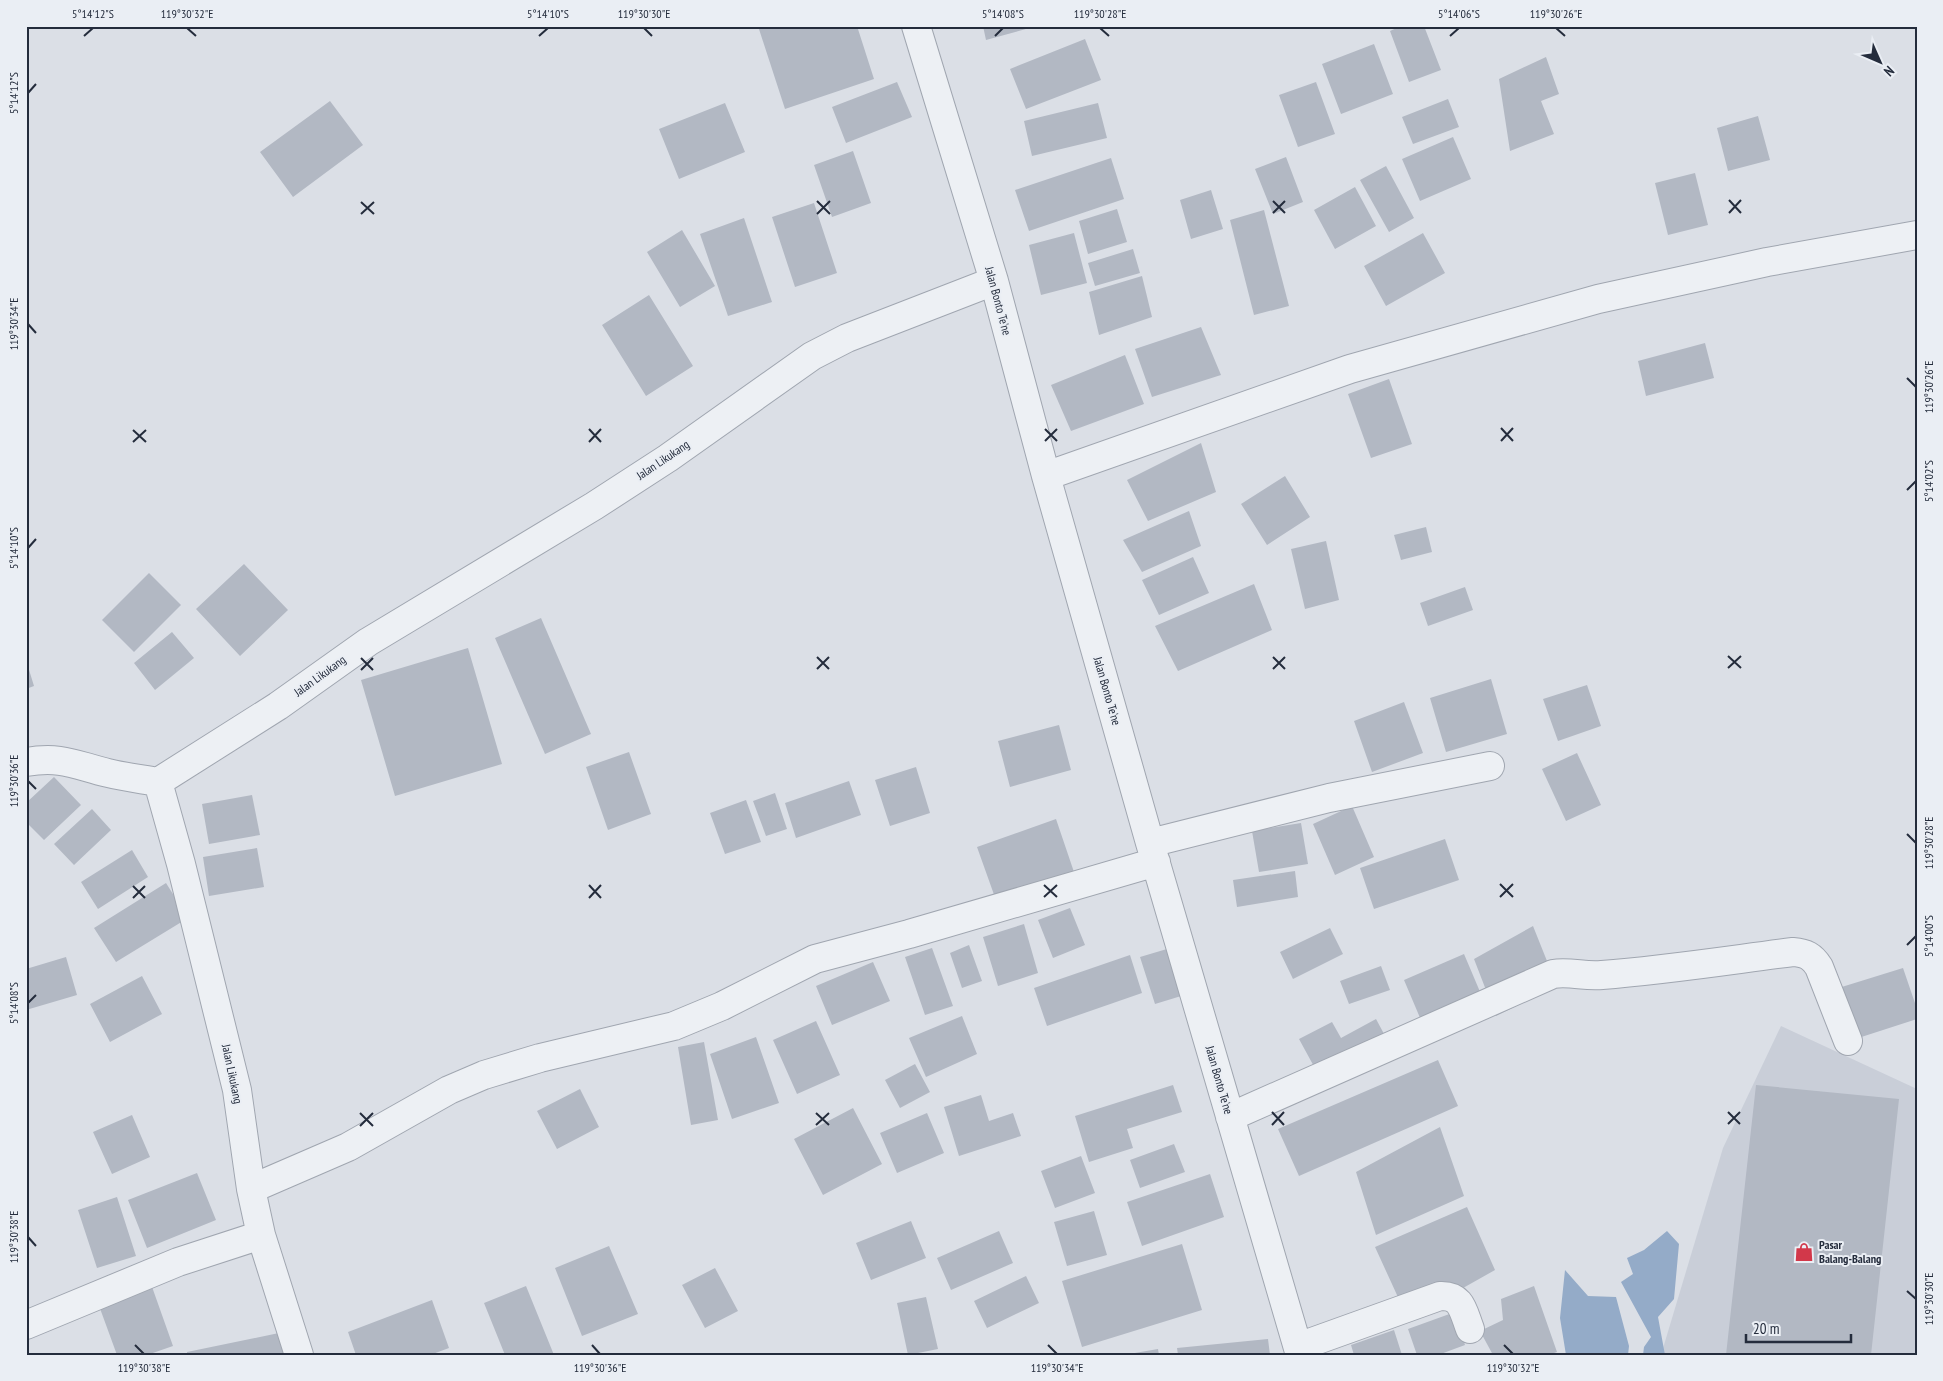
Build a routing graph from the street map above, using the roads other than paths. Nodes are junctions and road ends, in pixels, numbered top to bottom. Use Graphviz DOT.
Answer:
graph roads {
  1 [pos="916,26"];
  2 [pos="1917,235"];
  3 [pos="994,281"];
  4 [pos="1046,476"];
  5 [pos="26,762"];
  6 [pos="1490,766"];
  7 [pos="158,782"];
  8 [pos="1153,852"];
  9 [pos="1848,1042"];
  10 [pos="1230,1116"];
  11 [pos="251,1189"];
  12 [pos="261,1235"];
  13 [pos="26,1325"];
  14 [pos="1470,1329"];
  15 [pos="1299,1351"];
  16 [pos="299,1355"];
  1 -- 3 [label="street, Jalan Bonto Te'ne"];
  2 -- 4 [label="street"];
  3 -- 4 [label="street, Jalan Bonto Te'ne"];
  3 -- 7 [label="street, Jalan Likukang"];
  4 -- 8 [label="street, Jalan Bonto Te'ne"];
  5 -- 7 [label="street"];
  6 -- 8 [label="street"];
  7 -- 11 [label="street, Jalan Likukang"];
  8 -- 10 [label="street, Jalan Bonto Te'ne"];
  8 -- 11 [label="street"];
  9 -- 10 [label="street"];
  10 -- 15 [label="street, Jalan Bonto Te'ne"];
  11 -- 12 [label="street, Jalan Likukang"];
  12 -- 13 [label="street"];
  12 -- 16 [label="street, Jalan Likukang"];
  14 -- 15 [label="street"];
}
